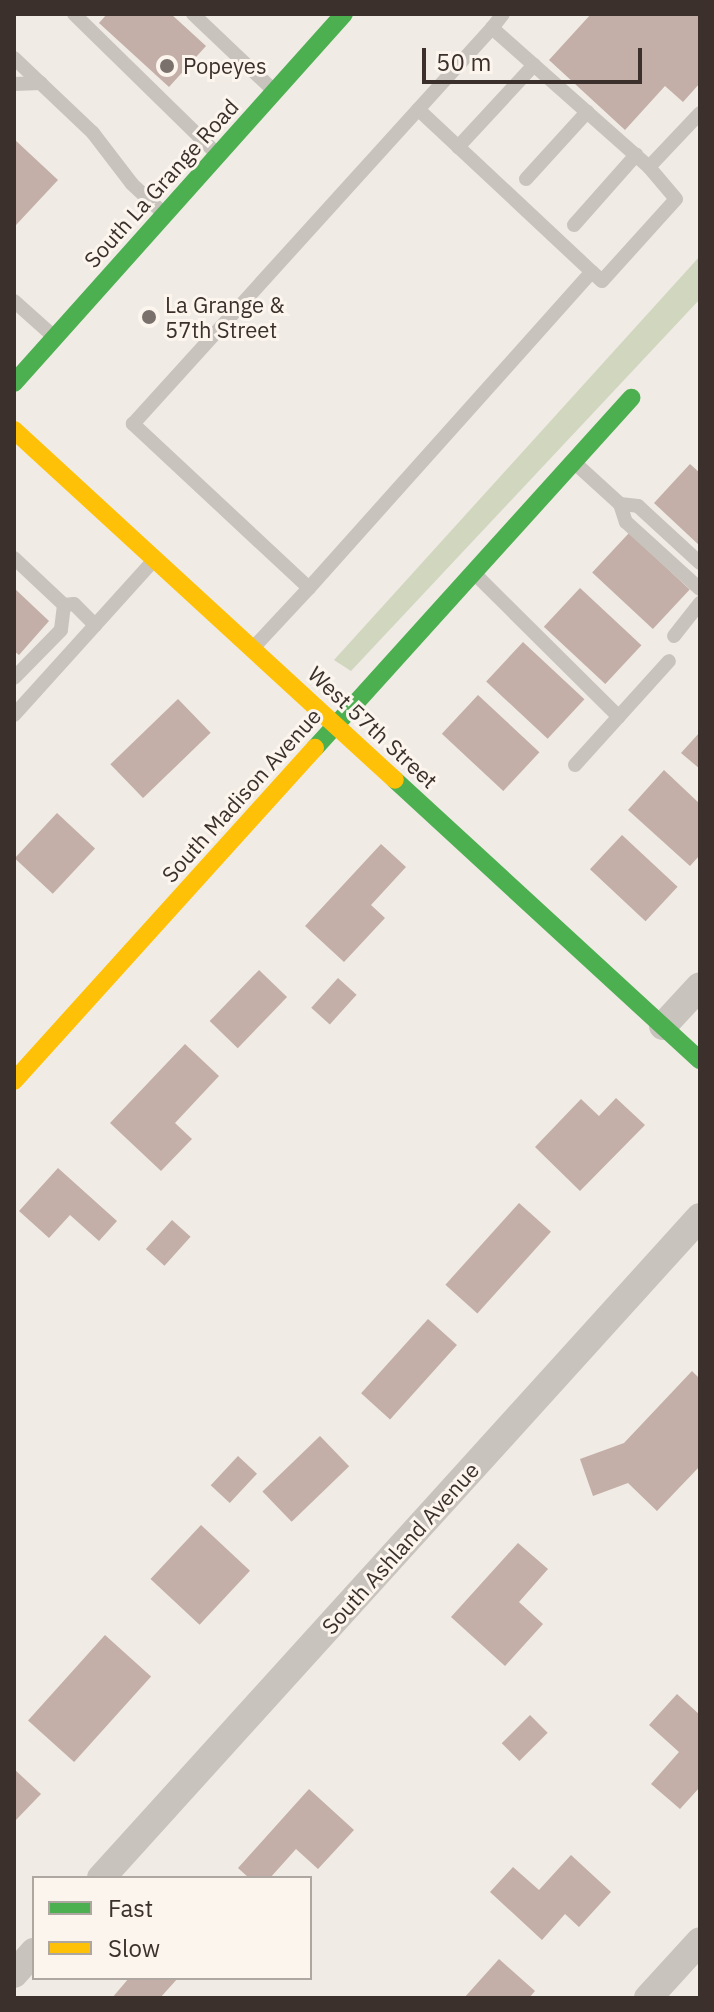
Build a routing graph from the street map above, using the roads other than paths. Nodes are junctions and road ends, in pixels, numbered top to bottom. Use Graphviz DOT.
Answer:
graph roads {
  1 [pos="74,14"];
  2 [pos="193,14"];
  3 [pos="344,14"];
  4 [pos="503,14"];
  5 [pos="85,21"];
  6 [pos="492,28"];
  7 [pos="14,58"];
  8 [pos="534,65"];
  9 [pos="41,83"];
  10 [pos="14,84"];
  11 [pos="275,92"];
  12 [pos="418,109"];
  13 [pos="587,112"];
  14 [pos="700,113"];
  15 [pos="458,147"];
  16 [pos="218,155"];
  17 [pos="636,155"];
  18 [pos="649,167"];
  19 [pos="526,179"];
  20 [pos="165,215"];
  21 [pos="574,225"];
  22 [pos="592,272"];
  23 [pos="14,301"];
  24 [pos="55,338"];
  25 [pos="14,383"];
  26 [pos="631,398"];
  27 [pos="14,430"];
  28 [pos="572,461"];
  29 [pos="620,504"];
  30 [pos="14,558"];
  31 [pos="155,559"];
  32 [pos="700,563"];
  33 [pos="473,572"];
  34 [pos="309,588"];
  35 [pos="700,589"];
  36 [pos="700,603"];
  37 [pos="64,605"];
  38 [pos="95,625"];
  39 [pos="674,636"];
  40 [pos="252,648"];
  41 [pos="669,661"];
  42 [pos="14,678"];
  43 [pos="14,715"];
  44 [pos="619,717"];
  45 [pos="336,725"];
  46 [pos="575,765"];
  47 [pos="700,986"];
  48 [pos="663,1026"];
  49 [pos="700,1060"];
  50 [pos="14,1081"];
  51 [pos="700,1217"];
  52 [pos="103,1876"];
  53 [pos="700,1941"];
  54 [pos="32,1954"];
  55 [pos="14,1974"];
  56 [pos="648,1998"];
  1 -- 5 [label="lane"];
  2 -- 11 [label="lane"];
  3 -- 11 [label="street, South La Grange Road"];
  4 -- 6 [label="lane"];
  5 -- 16 [label="lane"];
  6 -- 8 [label="lane"];
  6 -- 12 [label="lane"];
  7 -- 9 [label="lane"];
  8 -- 13 [label="lane"];
  8 -- 15 [label="lane"];
  9 -- 10 [label="lane"];
  9 -- 20 [label="lane"];
  11 -- 16 [label="street, South La Grange Road"];
  12 -- 15 [label="lane"];
  12 -- 34 [label="lane"];
  13 -- 17 [label="lane"];
  13 -- 19 [label="lane"];
  14 -- 18 [label="lane"];
  15 -- 22 [label="lane"];
  16 -- 20 [label="street, South La Grange Road"];
  17 -- 18 [label="lane"];
  17 -- 21 [label="lane"];
  18 -- 22 [label="lane"];
  20 -- 24 [label="street, South La Grange Road"];
  22 -- 34 [label="lane"];
  23 -- 24 [label="lane"];
  24 -- 25 [label="street, South La Grange Road"];
  26 -- 28 [label="street, South Madison Avenue"];
  27 -- 31 [label="street, West 57th Street"];
  28 -- 29 [label="lane"];
  28 -- 33 [label="street, South Madison Avenue"];
  29 -- 32 [label="lane"];
  29 -- 35 [label="lane"];
  30 -- 37 [label="lane"];
  31 -- 38 [label="lane"];
  31 -- 40 [label="street, West 57th Street"];
  33 -- 44 [label="lane"];
  33 -- 45 [label="street, South Madison Avenue"];
  34 -- 40 [label="lane"];
  36 -- 39 [label="lane"];
  37 -- 38 [label="lane"];
  37 -- 42 [label="lane"];
  38 -- 43 [label="lane"];
  40 -- 45 [label="street, West 57th Street"];
  41 -- 44 [label="lane"];
  44 -- 46 [label="lane"];
  45 -- 48 [label="street, West 57th Street"];
  45 -- 50 [label="street, South Madison Avenue"];
  47 -- 48 [label="street"];
  48 -- 49 [label="street, West 57th Street"];
  51 -- 52 [label="street, South Ashland Avenue"];
  53 -- 56 [label="street"];
  54 -- 55 [label="street"];
}
